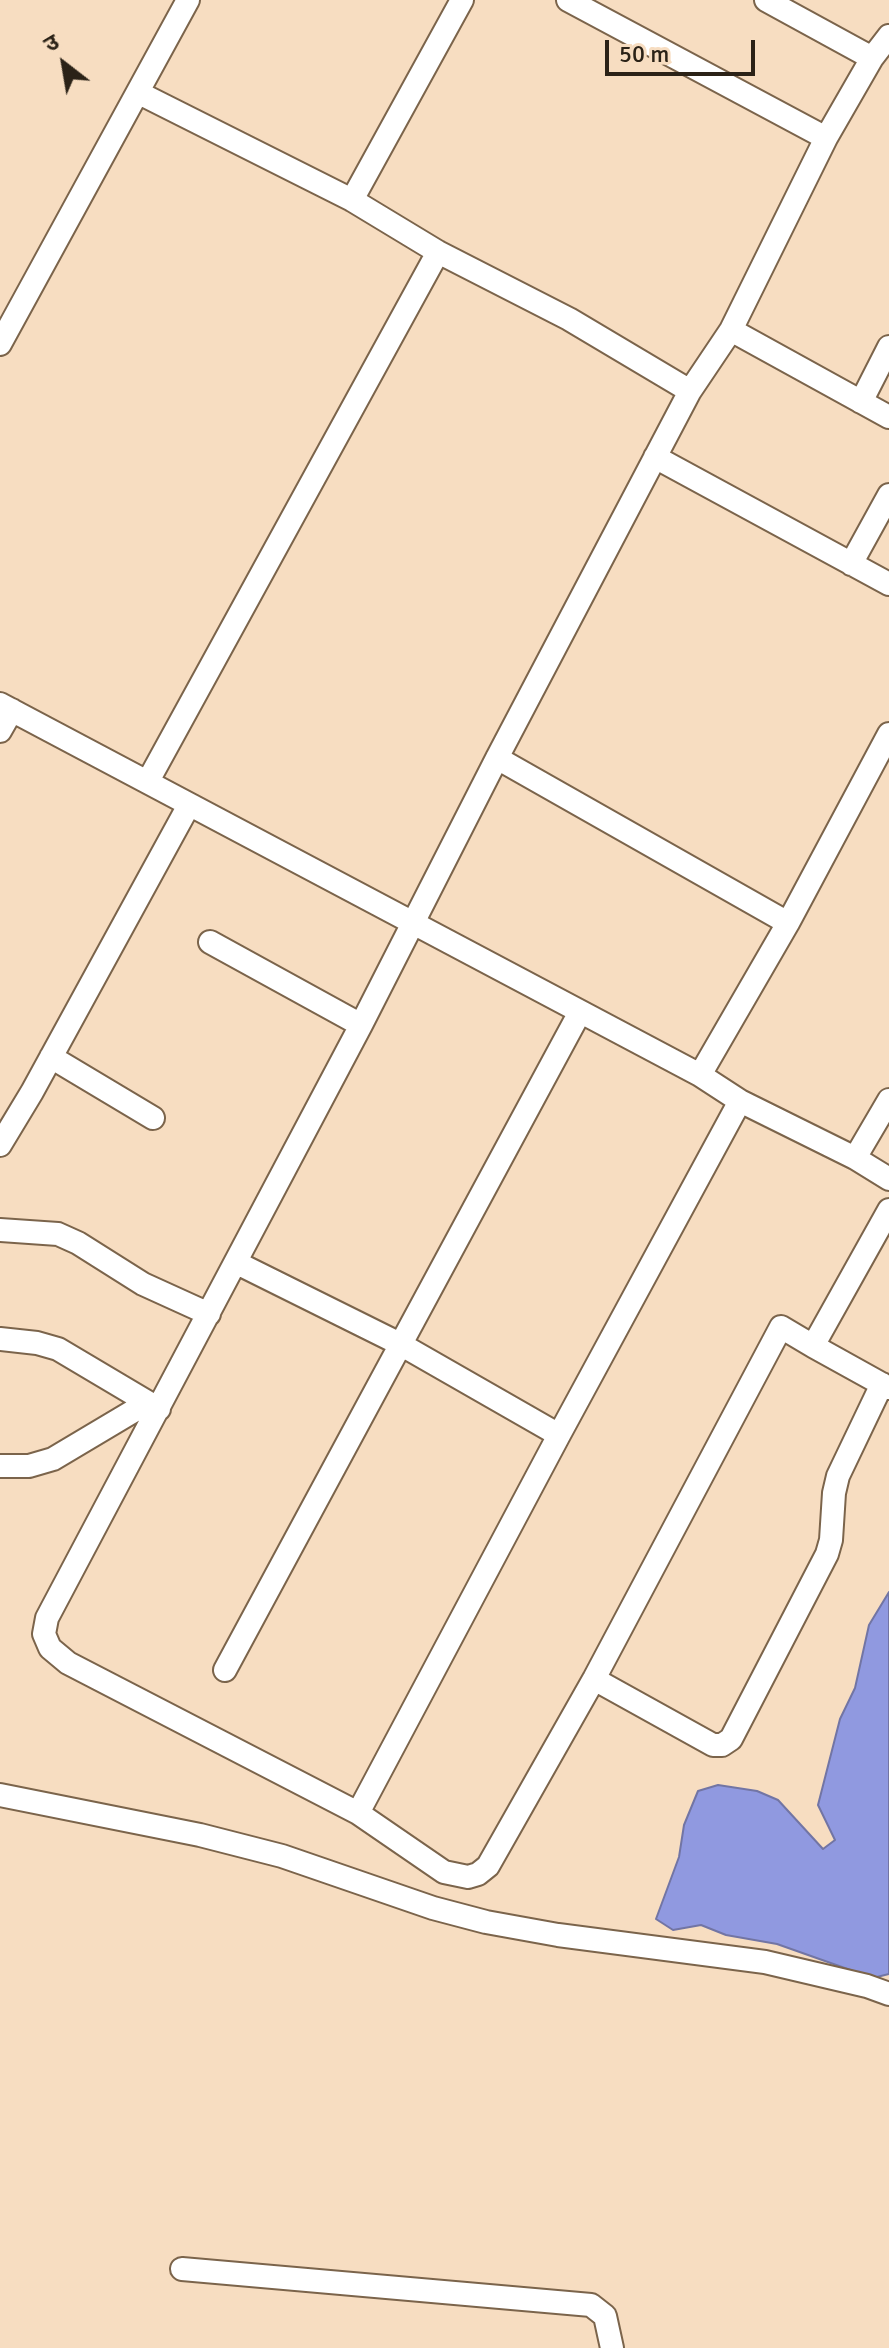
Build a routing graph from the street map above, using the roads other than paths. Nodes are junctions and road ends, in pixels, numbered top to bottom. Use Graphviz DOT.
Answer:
graph roads {
  1 [pos="188,0"];
  2 [pos="462,0"];
  3 [pos="568,0"];
  4 [pos="766,0"];
  5 [pos="889,36"];
  6 [pos="872,58"];
  7 [pos="139,93"];
  8 [pos="826,138"];
  9 [pos="352,200"];
  10 [pos="438,252"];
  11 [pos="731,330"];
  12 [pos="0,344"];
  13 [pos="889,347"];
  14 [pos="690,391"];
  15 [pos="861,402"];
  16 [pos="889,417"];
  17 [pos="655,457"];
  18 [pos="889,495"];
  19 [pos="851,564"];
  20 [pos="889,584"];
  21 [pos="6,707"];
  22 [pos="0,731"];
  23 [pos="889,734"];
  24 [pos="497,758"];
  25 [pos="148,781"];
  26 [pos="189,805"];
  27 [pos="788,923"];
  28 [pos="413,925"];
  29 [pos="210,942"];
  30 [pos="580,1012"];
  31 [pos="361,1025"];
  32 [pos="51,1057"];
  33 [pos="700,1075"];
  34 [pos="889,1100"];
  35 [pos="740,1101"];
  36 [pos="153,1118"];
  37 [pos="0,1145"];
  38 [pos="855,1158"];
  39 [pos="889,1179"];
  40 [pos="889,1210"];
  41 [pos="0,1230"];
  42 [pos="237,1263"];
  43 [pos="209,1314"];
  44 [pos="0,1339"];
  45 [pos="400,1344"];
  46 [pos="813,1346"];
  47 [pos="886,1386"];
  48 [pos="153,1406"];
  49 [pos="559,1435"];
  50 [pos="0,1466"];
  51 [pos="225,1670"];
  52 [pos="594,1679"];
  53 [pos="0,1795"];
  54 [pos="358,1813"];
  55 [pos="889,1994"];
  56 [pos="182,2269"];
  57 [pos="612,2348"];
  1 -- 7 [label="street"];
  2 -- 9 [label="street"];
  3 -- 8 [label="street"];
  4 -- 6 [label="street"];
  5 -- 6 [label="street"];
  6 -- 8 [label="street"];
  7 -- 9 [label="street"];
  7 -- 12 [label="street"];
  8 -- 11 [label="street"];
  9 -- 10 [label="street"];
  10 -- 14 [label="street"];
  10 -- 25 [label="street"];
  11 -- 14 [label="street"];
  11 -- 15 [label="street"];
  13 -- 15 [label="street"];
  14 -- 17 [label="street"];
  15 -- 16 [label="street"];
  17 -- 19 [label="street"];
  17 -- 24 [label="street"];
  18 -- 19 [label="street"];
  19 -- 20 [label="street"];
  21 -- 22 [label="street"];
  21 -- 25 [label="street"];
  23 -- 27 [label="street"];
  24 -- 27 [label="street"];
  24 -- 28 [label="street"];
  25 -- 26 [label="street"];
  26 -- 28 [label="street"];
  26 -- 32 [label="street"];
  27 -- 33 [label="street"];
  28 -- 30 [label="street"];
  28 -- 31 [label="street"];
  29 -- 31 [label="street"];
  30 -- 33 [label="street"];
  30 -- 45 [label="street"];
  31 -- 42 [label="street"];
  32 -- 36 [label="street"];
  32 -- 37 [label="street"];
  33 -- 35 [label="street"];
  34 -- 38 [label="street"];
  35 -- 38 [label="street"];
  35 -- 49 [label="street"];
  38 -- 39 [label="street"];
  40 -- 46 [label="street"];
  41 -- 43 [label="street"];
  42 -- 43 [label="street"];
  42 -- 45 [label="street"];
  43 -- 48 [label="street"];
  44 -- 48 [label="street"];
  45 -- 49 [label="street"];
  45 -- 51 [label="street"];
  46 -- 47 [label="street"];
  46 -- 52 [label="street"];
  47 -- 52 [label="street"];
  48 -- 50 [label="street"];
  48 -- 54 [label="street"];
  49 -- 54 [label="street"];
  52 -- 54 [label="street"];
  53 -- 55 [label="street"];
  56 -- 57 [label="street"];
}
